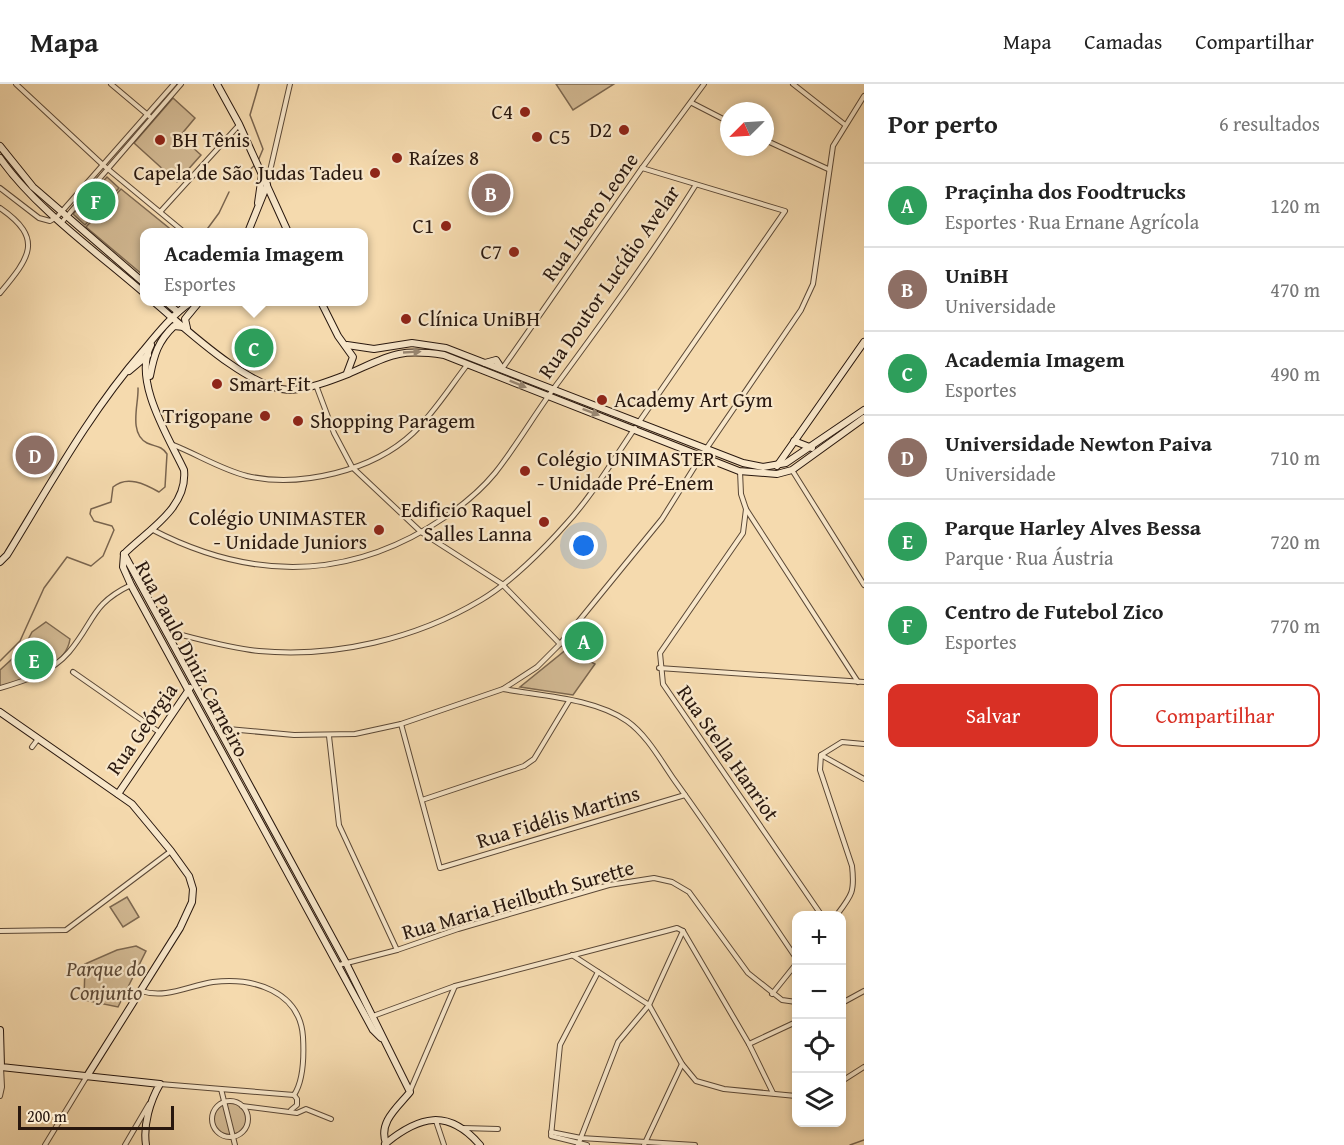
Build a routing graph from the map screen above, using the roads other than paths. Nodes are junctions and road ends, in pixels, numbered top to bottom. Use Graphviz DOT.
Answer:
graph roads {
  1 [pos="16,84"];
  2 [pos="111,84"];
  3 [pos="174,84"];
  4 [pos="181,84"];
  5 [pos="218,84"];
  6 [pos="290,84"];
  7 [pos="704,84"];
  8 [pos="793,84"];
  9 [pos="864,96"];
  10 [pos="692,103"];
  11 [pos="150,117"];
  12 [pos="720,117"];
  13 [pos="239,124"];
  14 [pos="844,124"];
  15 [pos="774,144"];
  16 [pos="0,146"];
  17 [pos="0,158"];
  18 [pos="105,166"];
  19 [pos="642,168"];
  20 [pos="828,169"];
  21 [pos="262,173"];
  22 [pos="267,184"];
  23 [pos="695,186"];
  24 [pos="0,188"];
  25 [pos="274,202"];
  26 [pos="0,208"];
  27 [pos="161,211"];
  28 [pos="257,213"];
  29 [pos="62,217"];
  30 [pos="180,228"];
  31 [pos="250,228"];
  32 [pos="286,228"];
  33 [pos="140,280"];
  34 [pos="140,289"];
  35 [pos="0,293"];
  36 [pos="159,306"];
  37 [pos="171,306"];
  38 [pos="186,306"];
  39 [pos="196,306"];
  40 [pos="323,306"];
  41 [pos="178,312"];
  42 [pos="173,318"];
  43 [pos="188,329"];
  44 [pos="156,335"];
  45 [pos="864,342"];
  46 [pos="347,345"];
  47 [pos="157,346"];
  48 [pos="147,356"];
  49 [pos="467,365"];
  50 [pos="502,369"];
  51 [pos="131,370"];
  52 [pos="488,371"];
  53 [pos="147,372"];
  54 [pos="347,374"];
  55 [pos="121,376"];
  56 [pos="149,383"];
  57 [pos="316,385"];
  58 [pos="553,389"];
  59 [pos="548,396"];
  60 [pos="864,410"];
  61 [pos="864,418"];
  62 [pos="636,426"];
  63 [pos="802,429"];
  64 [pos="794,441"];
  65 [pos="171,444"];
  66 [pos="808,445"];
  67 [pos="707,449"];
  68 [pos="188,451"];
  69 [pos="702,455"];
  70 [pos="178,457"];
  71 [pos="808,458"];
  72 [pos="777,466"];
  73 [pos="352,468"];
  74 [pos="792,470"];
  75 [pos="740,471"];
  76 [pos="746,509"];
  77 [pos="30,517"];
  78 [pos="37,522"];
  79 [pos="151,528"];
  80 [pos="421,532"];
  81 [pos="124,554"];
  82 [pos="0,562"];
  83 [pos="502,584"];
  84 [pos="131,585"];
  85 [pos="864,585"];
  86 [pos="165,631"];
  87 [pos="560,644"];
  88 [pos="659,668"];
  89 [pos="73,672"];
  90 [pos="861,682"];
  91 [pos="194,685"];
  92 [pos="0,688"];
  93 [pos="503,689"];
  94 [pos="187,690"];
  95 [pos="569,701"];
  96 [pos="0,711"];
  97 [pos="401,724"];
  98 [pos="217,728"];
  99 [pos="159,732"];
  100 [pos="329,736"];
  101 [pos="38,739"];
  102 [pos="864,744"];
  103 [pos="32,747"];
  104 [pos="822,755"];
  105 [pos="864,779"];
  106 [pos="118,794"];
  107 [pos="685,795"];
  108 [pos="422,800"];
  109 [pos="171,851"];
  110 [pos="298,881"];
  111 [pos="819,911"];
  112 [pos="839,911"];
  113 [pos="0,931"];
  114 [pos="683,931"];
  115 [pos="397,950"];
  116 [pos="792,952"];
  117 [pos="572,954"];
  118 [pos="343,964"];
  119 [pos="795,965"];
  120 [pos="598,972"];
  121 [pos="455,986"];
  122 [pos="141,991"];
  123 [pos="864,991"];
  124 [pos="772,994"];
  125 [pos="792,1001"];
  126 [pos="846,1001"];
  127 [pos="649,1005"];
  128 [pos="370,1017"];
  129 [pos="792,1024"];
  130 [pos="0,1030"];
  131 [pos="749,1044"];
  132 [pos="682,1064"];
  133 [pos="1,1067"];
  134 [pos="864,1067"];
  135 [pos="1,1076"];
  136 [pos="87,1076"];
  137 [pos="846,1078"];
  138 [pos="160,1084"];
  139 [pos="221,1089"];
  140 [pos="410,1092"];
  141 [pos="773,1094"];
  142 [pos="792,1095"];
  143 [pos="0,1096"];
  144 [pos="295,1097"];
  145 [pos="153,1098"];
  146 [pos="223,1102"];
  147 [pos="242,1106"];
  148 [pos="306,1109"];
  149 [pos="291,1111"];
  150 [pos="331,1119"];
  151 [pos="436,1121"];
  152 [pos="462,1129"];
  153 [pos="498,1129"];
  154 [pos="551,1134"];
  155 [pos="233,1137"];
  156 [pos="581,1138"];
  157 [pos="645,1143"];
  158 [pos="385,1144"];
  159 [pos="45,1145"];
  160 [pos="125,1145"];
  161 [pos="146,1145"];
  162 [pos="235,1145"];
  163 [pos="444,1145"];
  164 [pos="480,1145"];
  165 [pos="578,1145"];
  166 [pos="587,1145"];
  167 [pos="695,1145"];
  1 -- 18 [label="street"];
  2 -- 11 [label="street"];
  3 -- 11 [label="street"];
  4 -- 11 [label="street"];
  5 -- 13 [label="street"];
  6 -- 22 [label="street"];
  7 -- 10 [label="street, Rua Líbero Leone"];
  8 -- 14 [label="street"];
  9 -- 14 [label="street"];
  10 -- 12 [label="street"];
  10 -- 19 [label="street, Rua Líbero Leone"];
  11 -- 18 [label="street"];
  13 -- 21 [label="street"];
  13 -- 27 [label="street"];
  14 -- 20 [label="street"];
  15 -- 20 [label="street"];
  16 -- 29 [label="street"];
  17 -- 29 [label="street"];
  18 -- 27 [label="street"];
  18 -- 29 [label="street"];
  19 -- 23 [label="street"];
  19 -- 50 [label="street, Rua Líbero Leone"];
  20 -- 67 [label="street"];
  21 -- 22 [label="street"];
  21 -- 28 [label="street"];
  22 -- 25 [label="street"];
  22 -- 28 [label="street"];
  23 -- 58 [label="street, Rua Doutor Lucídio Avelar"];
  23 -- 62 [label="street"];
  24 -- 29 [label="street"];
  25 -- 28 [label="street"];
  25 -- 32 [label="street"];
  26 -- 35 [label="street"];
  27 -- 30 [label="street"];
  28 -- 31 [label="street"];
  29 -- 33 [label="street"];
  29 -- 34 [label="street"];
  36 -- 42 [label="street"];
  37 -- 41 [label="street"];
  38 -- 41 [label="street"];
  39 -- 43 [label="street"];
  40 -- 46 [label="street"];
  41 -- 42 [label="street"];
  42 -- 43 [label="street"];
  42 -- 44 [label="street"];
  43 -- 47 [label="street"];
  43 -- 57 [label="street"];
  44 -- 48 [label="street"];
  44 -- 55 [label="street"];
  45 -- 63 [label="street"];
  46 -- 50 [label="street"];
  46 -- 54 [label="street"];
  47 -- 48 [label="street"];
  47 -- 56 [label="street"];
  48 -- 51 [label="street"];
  48 -- 53 [label="street"];
  49 -- 52 [label="street"];
  54 -- 49 [label="street, one-way"];
  49 -- 73 [label="street"];
  50 -- 52 [label="street"];
  50 -- 58 [label="street"];
  51 -- 53 [label="street"];
  51 -- 55 [label="street"];
  52 -- 59 [label="street, one-way"];
  53 -- 56 [label="street"];
  54 -- 57 [label="street"];
  55 -- 77 [label="street"];
  56 -- 65 [label="street"];
  57 -- 73 [label="street"];
  58 -- 59 [label="street, Rua Doutor Lucídio Avelar"];
  58 -- 62 [label="street"];
  59 -- 62 [label="street, one-way"];
  59 -- 80 [label="street, Rua Doutor Lucídio Avelar"];
  60 -- 66 [label="street"];
  61 -- 71 [label="street"];
  62 -- 67 [label="street"];
  62 -- 69 [label="street"];
  62 -- 83 [label="street"];
  63 -- 64 [label="street"];
  63 -- 66 [label="street"];
  64 -- 66 [label="street"];
  64 -- 72 [label="street"];
  65 -- 68 [label="street"];
  65 -- 70 [label="street"];
  66 -- 71 [label="street"];
  66 -- 72 [label="street"];
  67 -- 69 [label="street"];
  67 -- 72 [label="street"];
  68 -- 70 [label="street"];
  68 -- 73 [label="street"];
  69 -- 75 [label="street"];
  69 -- 87 [label="street"];
  70 -- 79 [label="street"];
  71 -- 74 [label="street"];
  73 -- 80 [label="street"];
  74 -- 75 [label="street"];
  74 -- 85 [label="street"];
  75 -- 76 [label="street"];
  76 -- 88 [label="street, Rua Stella Hanriot"];
  76 -- 90 [label="street"];
  77 -- 78 [label="street"];
  77 -- 82 [label="street"];
  79 -- 80 [label="street, Rua Doutor Lucídio Avelar"];
  79 -- 81 [label="street"];
  80 -- 83 [label="street"];
  81 -- 84 [label="street, Rua Paulo Diniz Carneiro"];
  81 -- 86 [label="street, Rua Paulo Diniz Carneiro"];
  83 -- 86 [label="street"];
  83 -- 87 [label="street"];
  84 -- 92 [label="street"];
  84 -- 94 [label="street, Rua Paulo Diniz Carneiro"];
  86 -- 91 [label="street, Rua Paulo Diniz Carneiro"];
  87 -- 93 [label="street"];
  88 -- 90 [label="street"];
  88 -- 111 [label="street, Rua Stella Hanriot"];
  89 -- 99 [label="street"];
  91 -- 94 [label="street, Rua Geórgia"];
  91 -- 98 [label="street, Rua Paulo Diniz Carneiro"];
  93 -- 95 [label="street"];
  93 -- 97 [label="street"];
  94 -- 99 [label="street, Rua Geórgia"];
  94 -- 110 [label="street, Rua Paulo Diniz Carneiro"];
  95 -- 107 [label="street"];
  95 -- 108 [label="street"];
  96 -- 101 [label="street"];
  97 -- 100 [label="street"];
  97 -- 108 [label="street"];
  98 -- 100 [label="street"];
  98 -- 110 [label="street, Rua Paulo Diniz Carneiro"];
  99 -- 106 [label="street, Rua Geórgia"];
  100 -- 115 [label="street"];
  101 -- 103 [label="street"];
  101 -- 106 [label="street"];
  102 -- 104 [label="street"];
  104 -- 105 [label="street"];
  104 -- 112 [label="street"];
  106 -- 109 [label="street"];
  107 -- 108 [label="street, Rua Fidélis Martins"];
  107 -- 116 [label="street"];
  109 -- 113 [label="street"];
  109 -- 122 [label="street"];
  110 -- 118 [label="street, Rua Paulo Diniz Carneiro"];
  114 -- 117 [label="street"];
  114 -- 127 [label="street"];
  114 -- 131 [label="street"];
  115 -- 118 [label="street, Rua Maria Heilbuth Surette"];
  115 -- 124 [label="street, Rua Maria Heilbuth Surette"];
  117 -- 120 [label="street"];
  117 -- 121 [label="street"];
  118 -- 128 [label="street, Rua Paulo Diniz Carneiro"];
  119 -- 124 [label="street"];
  120 -- 127 [label="street"];
  120 -- 154 [label="street"];
  121 -- 128 [label="street"];
  121 -- 140 [label="street"];
  122 -- 136 [label="street"];
  122 -- 144 [label="street"];
  123 -- 126 [label="street"];
  124 -- 125 [label="street, Rua Maria Heilbuth Surette"];
  127 -- 132 [label="street"];
  127 -- 156 [label="street"];
  128 -- 140 [label="street, Rua Paulo Diniz Carneiro"];
  129 -- 131 [label="street"];
  130 -- 133 [label="street"];
  131 -- 141 [label="street"];
  132 -- 141 [label="street"];
  132 -- 157 [label="street"];
  133 -- 135 [label="street"];
  133 -- 136 [label="street"];
  134 -- 137 [label="street"];
  135 -- 143 [label="street"];
  136 -- 138 [label="street"];
  136 -- 159 [label="street"];
  138 -- 139 [label="street"];
  138 -- 145 [label="street"];
  139 -- 144 [label="street"];
  139 -- 146 [label="street"];
  140 -- 158 [label="street"];
  141 -- 142 [label="street"];
  144 -- 148 [label="street"];
  144 -- 149 [label="street"];
  145 -- 160 [label="street"];
  145 -- 161 [label="street"];
  146 -- 147 [label="street"];
  146 -- 155 [label="street"];
  146 -- 155 [label="street"];
  147 -- 149 [label="street"];
  147 -- 155 [label="street"];
  148 -- 149 [label="street"];
  148 -- 150 [label="street"];
  151 -- 152 [label="street"];
  151 -- 158 [label="street"];
  151 -- 163 [label="street"];
  152 -- 153 [label="street"];
  152 -- 164 [label="street"];
  154 -- 156 [label="street"];
  154 -- 165 [label="street"];
  155 -- 162 [label="street"];
  156 -- 157 [label="street"];
  156 -- 165 [label="street"];
  157 -- 167 [label="street"];
  165 -- 166 [label="street"];
}
